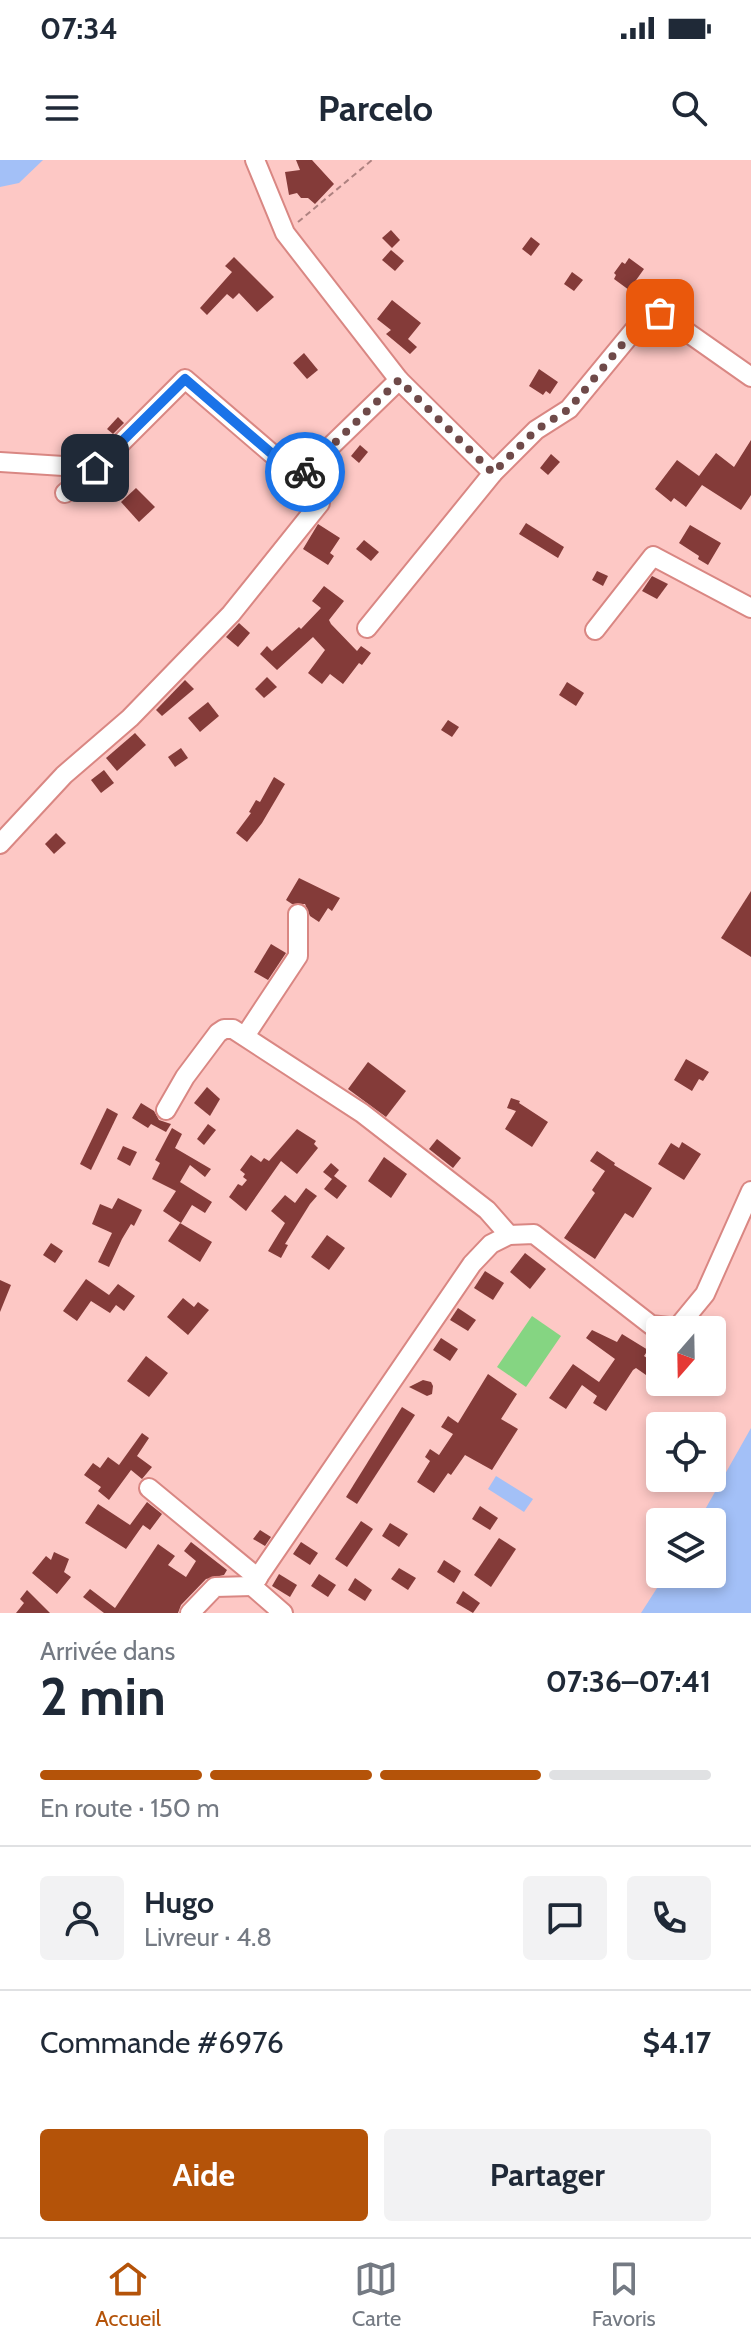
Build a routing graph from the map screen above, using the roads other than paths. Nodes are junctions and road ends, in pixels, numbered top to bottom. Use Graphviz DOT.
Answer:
graph roads {
  1 [pos="255,160"];
  2 [pos="751,377"];
  3 [pos="399,380"];
  4 [pos="0,462"];
  5 [pos="95,468"];
  6 [pos="493,473"];
  7 [pos="299,477"];
  8 [pos="65,493"];
  9 [pos="751,608"];
  10 [pos="367,628"];
  11 [pos="595,630"];
  12 [pos="0,844"];
  13 [pos="298,914"];
  14 [pos="245,1036"];
  15 [pos="166,1110"];
  16 [pos="751,1191"];
  17 [pos="509,1235"];
  18 [pos="149,1488"];
  19 [pos="255,1582"];
  20 [pos="190,1613"];
  21 [pos="283,1613"];
  1 -- 3 [label="street"];
  2 -- 6 [label="street"];
  3 -- 6 [label="street"];
  3 -- 7 [label="street"];
  4 -- 5 [label="street"];
  5 -- 7 [label="street"];
  5 -- 8 [label="street"];
  6 -- 10 [label="street"];
  7 -- 12 [label="street"];
  9 -- 11 [label="street"];
  13 -- 14 [label="street"];
  14 -- 15 [label="street"];
  14 -- 17 [label="street"];
  16 -- 17 [label="street"];
  17 -- 19 [label="street"];
  18 -- 19 [label="street"];
  19 -- 20 [label="street"];
  19 -- 21 [label="street"];
}
